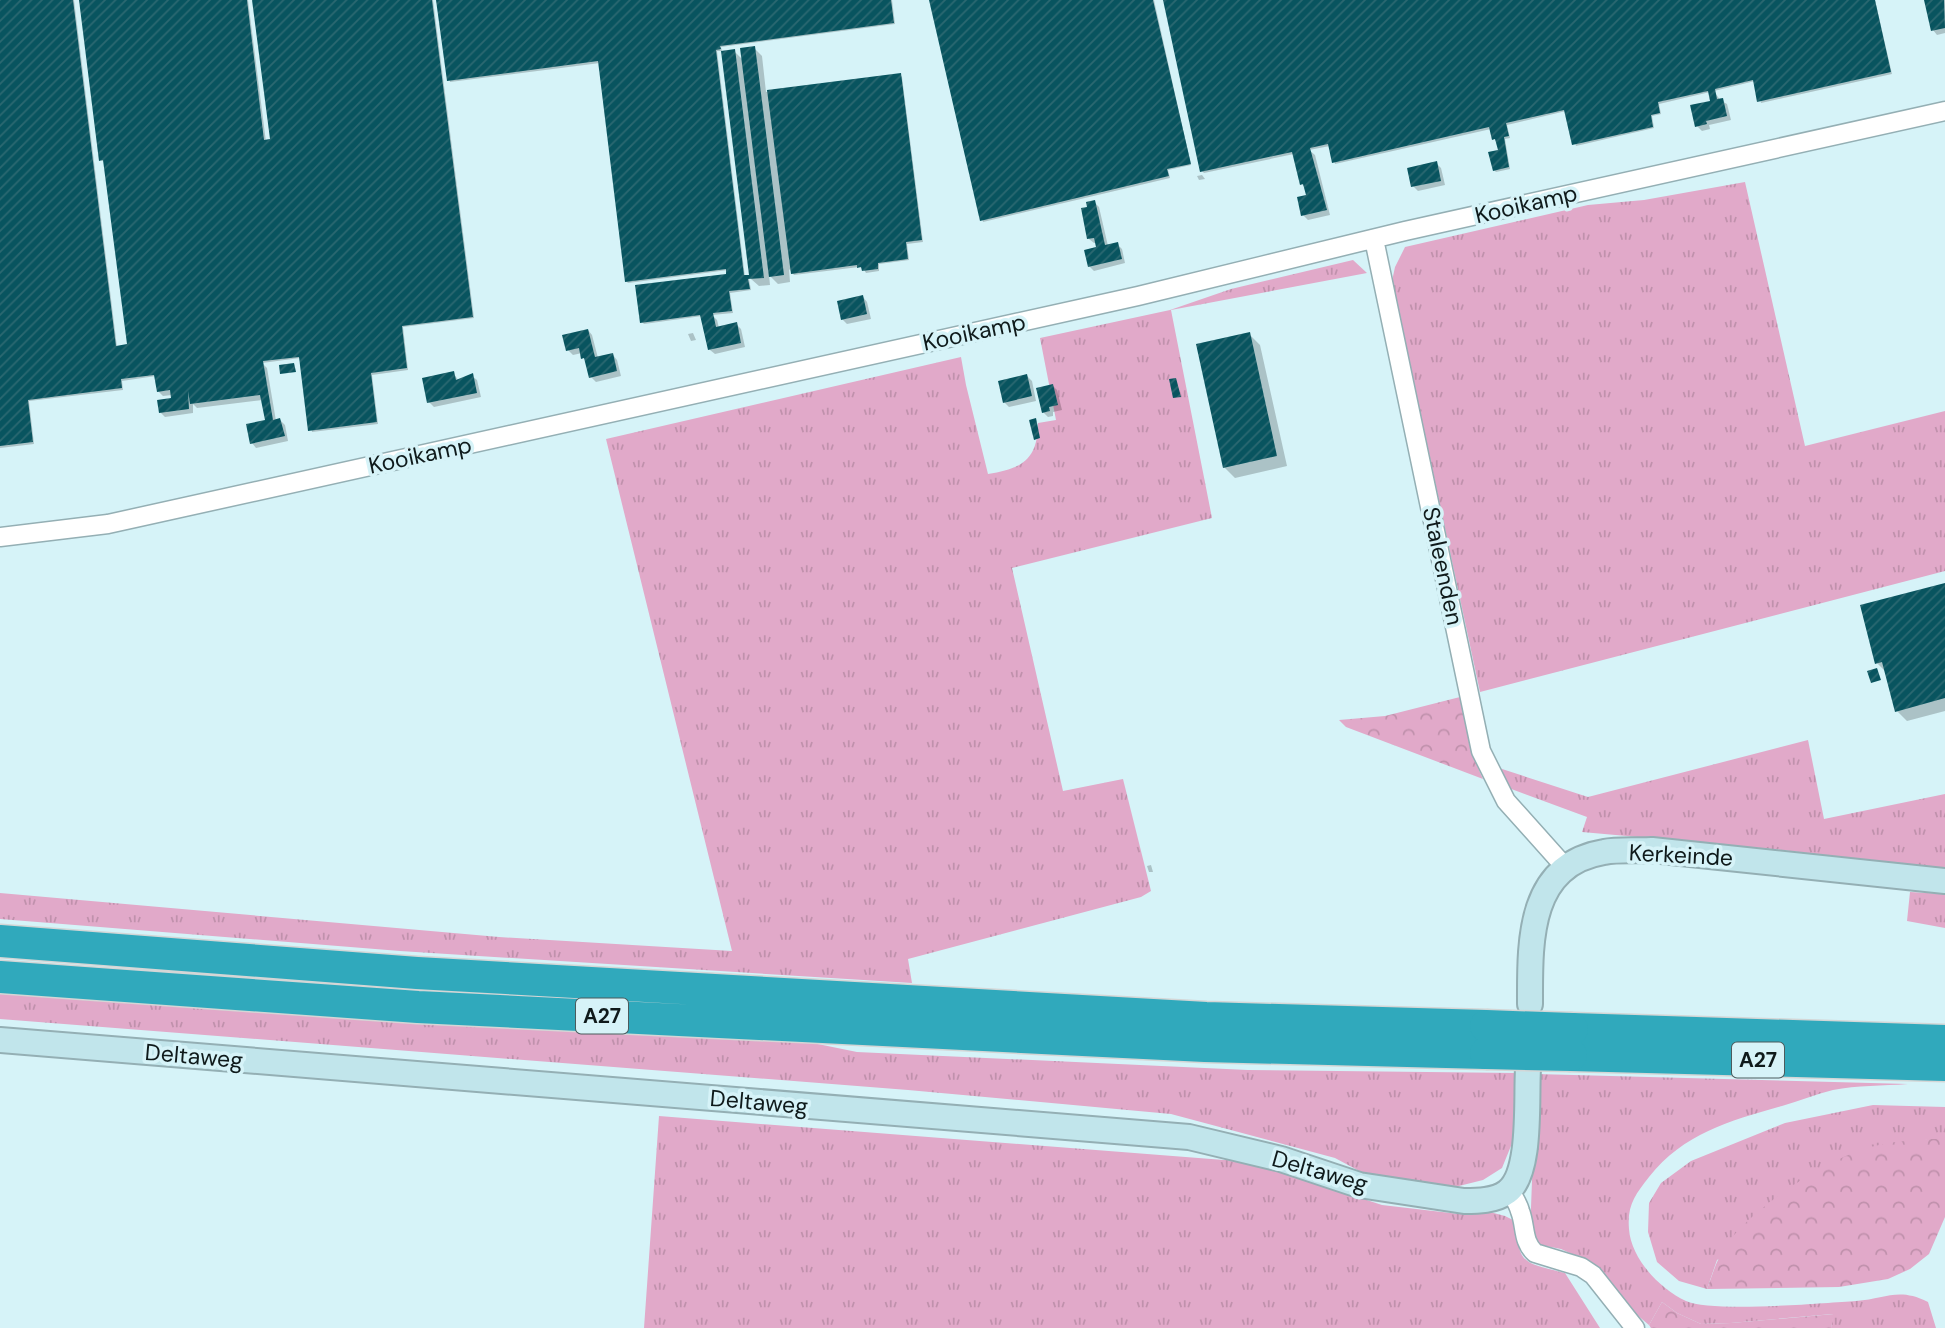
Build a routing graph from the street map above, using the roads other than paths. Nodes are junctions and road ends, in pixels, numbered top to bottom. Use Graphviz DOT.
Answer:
graph roads {
  1 [pos="1945,111"];
  2 [pos="1374,239"];
  3 [pos="0,537"];
  4 [pos="1566,868"];
  5 [pos="1945,881"];
  6 [pos="0,941"];
  7 [pos="0,977"];
  8 [pos="1530,1004"];
  9 [pos="1486,1039"];
  10 [pos="0,1040"];
  11 [pos="1945,1041"];
  12 [pos="1572,1042"];
  13 [pos="1945,1065"];
  14 [pos="1528,1069"];
  15 [pos="1510,1190"];
  16 [pos="1635,1328"];
  1 -- 2 [label="street, Kooikamp"];
  2 -- 3 [label="street, Kooikamp"];
  2 -- 4 [label="street, Staleenden"];
  4 -- 5 [label="street, Kerkeinde"];
  4 -- 8 [label="street, Kerkeinde"];
  6 -- 9 [label="highway, A27"];
  7 -- 9 [label="highway, A27"];
  9 -- 12 [label="highway, A27, bridge"];
  10 -- 15 [label="street, Deltaweg"];
  11 -- 12 [label="highway, A27"];
  12 -- 13 [label="highway, A27"];
  14 -- 15 [label="street"];
  15 -- 16 [label="street"];
}
